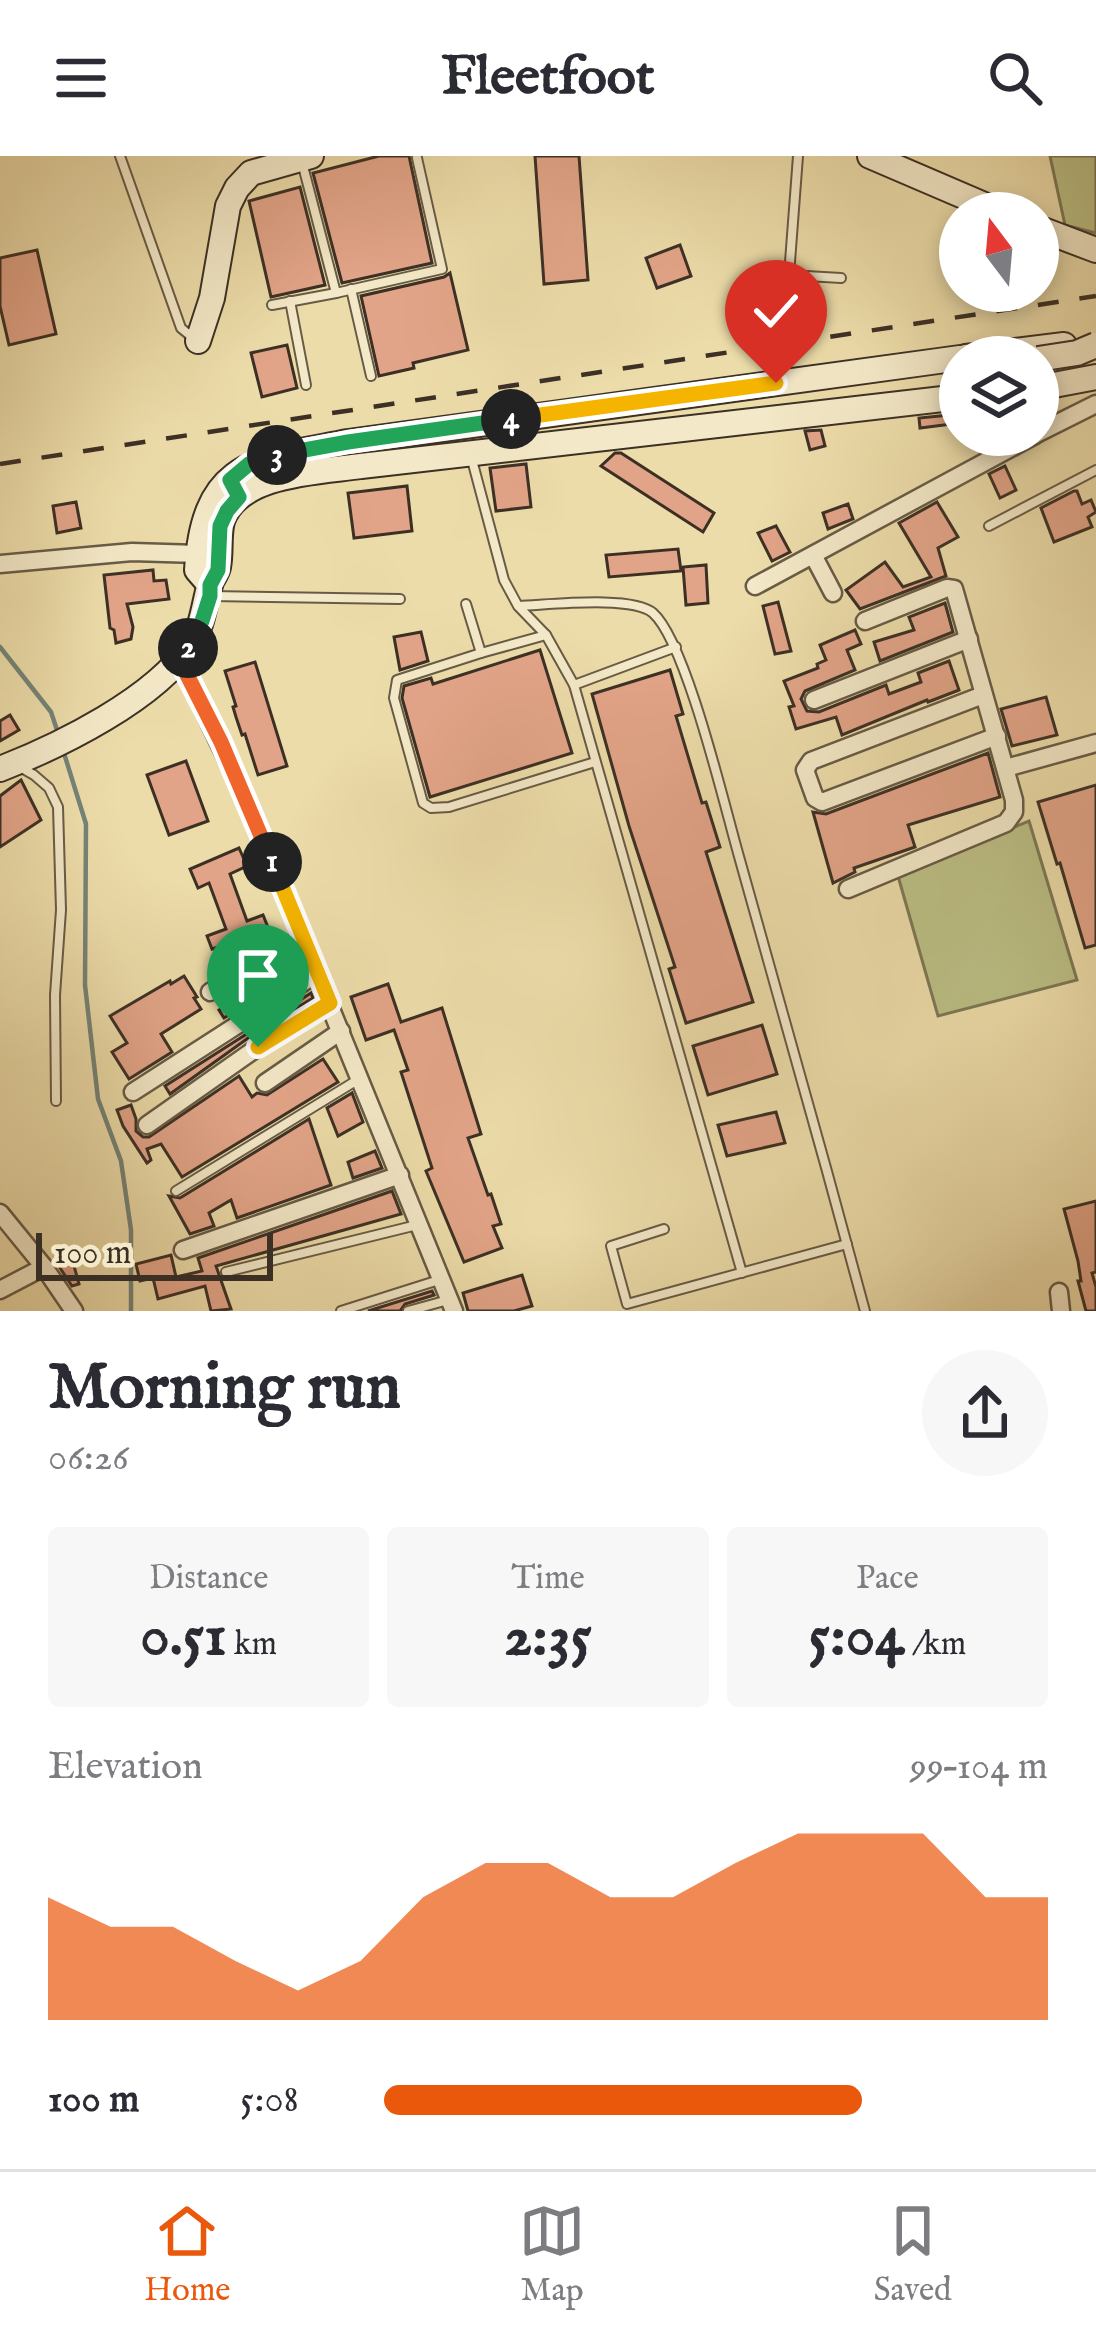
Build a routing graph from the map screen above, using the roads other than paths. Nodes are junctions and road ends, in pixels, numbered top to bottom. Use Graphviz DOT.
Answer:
graph roads {
  1 [pos="120,156"];
  2 [pos="798,156"];
  3 [pos="870,156"];
  4 [pos="306,157"];
  5 [pos="417,158"];
  6 [pos="954,192"];
  7 [pos="1059,236"];
  8 [pos="1096,250"];
  9 [pos="841,278"];
  10 [pos="351,289"];
  11 [pos="335,293"];
  12 [pos="290,302"];
  13 [pos="272,305"];
  14 [pos="198,341"];
  15 [pos="1059,344"];
  16 [pos="1096,348"];
  17 [pos="1059,356"];
  18 [pos="939,361"];
  19 [pos="1059,373"];
  20 [pos="939,374"];
  21 [pos="1095,374"];
  22 [pos="371,376"];
  23 [pos="1059,383"];
  24 [pos="306,385"];
  25 [pos="939,385"];
  26 [pos="939,399"];
  27 [pos="1096,404"];
  28 [pos="1059,422"];
  29 [pos="448,443"];
  30 [pos="995,456"];
  31 [pos="1096,470"];
  32 [pos="234,488"];
  33 [pos="989,526"];
  34 [pos="198,554"];
  35 [pos="813,555"];
  36 [pos="0,564"];
  37 [pos="755,586"];
  38 [pos="210,590"];
  39 [pos="833,593"];
  40 [pos="400,599"];
  41 [pos="466,604"];
  42 [pos="518,606"];
  43 [pos="865,620"];
  44 [pos="546,635"];
  45 [pos="969,639"];
  46 [pos="676,647"];
  47 [pos="481,652"];
  48 [pos="179,659"];
  49 [pos="574,685"];
  50 [pos="983,695"];
  51 [pos="814,700"];
  52 [pos="997,736"];
  53 [pos="1096,743"];
  54 [pos="595,762"];
  55 [pos="11,765"];
  56 [pos="1006,768"];
  57 [pos="848,889"];
  58 [pos="303,937"];
  59 [pos="318,973"];
  60 [pos="210,992"];
  61 [pos="330,1003"];
  62 [pos="341,1031"];
  63 [pos="360,1078"];
  64 [pos="265,1083"];
  65 [pos="133,1092"];
  66 [pos="56,1101"];
  67 [pos="147,1125"];
  68 [pos="400,1175"];
  69 [pos="176,1191"];
  70 [pos="0,1213"];
  71 [pos="420,1224"];
  72 [pos="664,1228"];
  73 [pos="847,1244"];
  74 [pos="183,1250"];
  75 [pos="44,1267"];
  76 [pos="226,1272"];
  77 [pos="742,1273"];
  78 [pos="442,1280"];
  79 [pos="0,1290"];
  80 [pos="1058,1292"];
  81 [pos="452,1305"];
  82 [pos="74,1311"];
  83 [pos="341,1311"];
  84 [pos="409,1311"];
  85 [pos="865,1311"];
  86 [pos="1061,1311"];
  1 -- 14 [label="lane"];
  2 -- 9 [label="lane"];
  3 -- 6 [label="main road"];
  4 -- 11 [label="lane"];
  4 -- 14 [label="main road"];
  5 -- 10 [label="lane"];
  7 -- 8 [label="main road"];
  10 -- 11 [label="lane"];
  10 -- 22 [label="lane"];
  11 -- 12 [label="lane"];
  12 -- 13 [label="lane"];
  12 -- 24 [label="lane"];
  15 -- 16 [label="main road"];
  16 -- 17 [label="main road, bridge"];
  18 -- 29 [label="main road"];
  19 -- 21 [label="main road"];
  20 -- 29 [label="main road"];
  21 -- 23 [label="main road"];
  25 -- 29 [label="main road"];
  26 -- 29 [label="main road"];
  27 -- 28 [label="street"];
  29 -- 32 [label="main road"];
  29 -- 32 [label="main road"];
  29 -- 42 [label="lane"];
  30 -- 35 [label="street"];
  31 -- 33 [label="lane"];
  32 -- 34 [label="main road"];
  32 -- 38 [label="main road"];
  34 -- 36 [label="street"];
  34 -- 38 [label="main road"];
  35 -- 37 [label="street"];
  35 -- 39 [label="street"];
  38 -- 40 [label="lane"];
  38 -- 48 [label="main road"];
  41 -- 47 [label="lane"];
  42 -- 44 [label="lane"];
  42 -- 46 [label="lane"];
  43 -- 45 [label="street"];
  44 -- 47 [label="lane"];
  44 -- 49 [label="lane"];
  45 -- 50 [label="street"];
  45 -- 51 [label="street"];
  46 -- 49 [label="lane"];
  46 -- 73 [label="lane"];
  47 -- 54 [label="lane"];
  48 -- 55 [label="main road"];
  48 -- 58 [label="street"];
  49 -- 54 [label="lane"];
  50 -- 52 [label="street"];
  50 -- 52 [label="street"];
  52 -- 56 [label="street"];
  53 -- 56 [label="street"];
  54 -- 77 [label="lane"];
  55 -- 66 [label="lane"];
  56 -- 57 [label="street"];
  58 -- 59 [label="street"];
  58 -- 60 [label="street"];
  59 -- 61 [label="street"];
  59 -- 65 [label="street"];
  61 -- 62 [label="street"];
  61 -- 67 [label="street"];
  62 -- 63 [label="street"];
  62 -- 64 [label="street"];
  63 -- 68 [label="street"];
  63 -- 69 [label="lane"];
  68 -- 71 [label="street"];
  68 -- 74 [label="street"];
  70 -- 75 [label="street"];
  71 -- 76 [label="lane"];
  71 -- 78 [label="street"];
  72 -- 77 [label="lane"];
  73 -- 77 [label="lane"];
  73 -- 85 [label="lane"];
  75 -- 79 [label="street"];
  75 -- 82 [label="street"];
  78 -- 81 [label="street"];
  78 -- 83 [label="lane"];
  80 -- 86 [label="street"];
  81 -- 84 [label="lane"];
}
